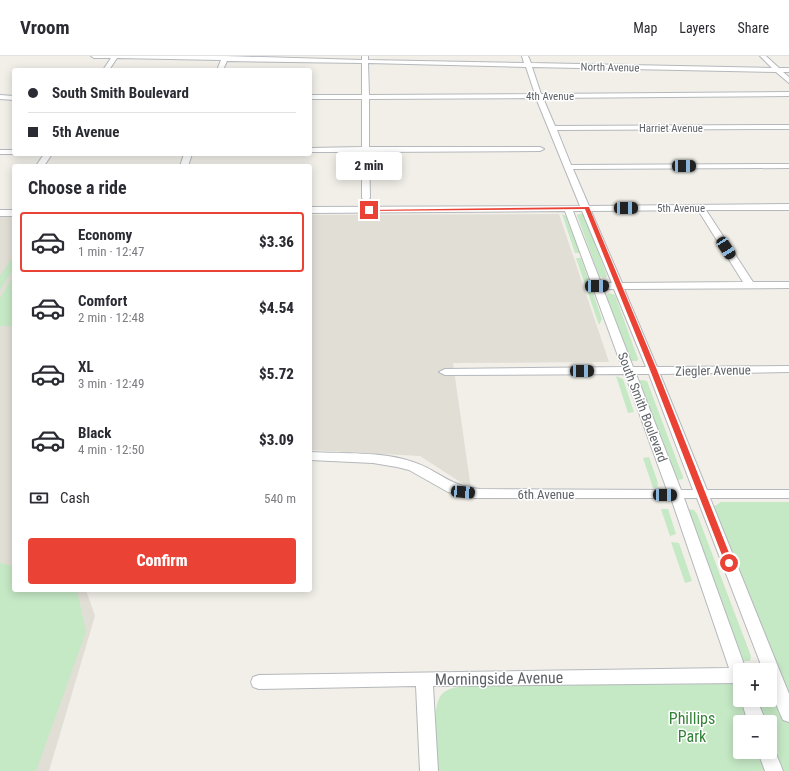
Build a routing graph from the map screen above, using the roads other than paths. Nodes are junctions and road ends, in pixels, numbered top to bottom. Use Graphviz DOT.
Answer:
graph roads {
  1 [pos="94,56"];
  2 [pos="116,56"];
  3 [pos="525,56"];
  4 [pos="763,56"];
  5 [pos="225,58"];
  6 [pos="365,58"];
  7 [pos="529,65"];
  8 [pos="107,68"];
  9 [pos="221,68"];
  10 [pos="778,70"];
  11 [pos="789,70"];
  12 [pos="789,81"];
  13 [pos="789,94"];
  14 [pos="539,96"];
  15 [pos="312,97"];
  16 [pos="365,97"];
  17 [pos="0,98"];
  18 [pos="12,98"];
  19 [pos="789,127"];
  20 [pos="552,128"];
  21 [pos="540,149"];
  22 [pos="312,150"];
  23 [pos="366,150"];
  24 [pos="0,152"];
  25 [pos="12,152"];
  26 [pos="789,166"];
  27 [pos="569,167"];
  28 [pos="366,198"];
  29 [pos="789,206"];
  30 [pos="568,208"];
  31 [pos="587,208"];
  32 [pos="700,208"];
  33 [pos="312,210"];
  34 [pos="0,213"];
  35 [pos="12,213"];
  36 [pos="789,284"];
  37 [pos="750,285"];
  38 [pos="597,286"];
  39 [pos="617,286"];
  40 [pos="789,369"];
  41 [pos="629,370"];
  42 [pos="654,370"];
  43 [pos="445,372"];
  44 [pos="312,456"];
  45 [pos="702,494"];
  46 [pos="789,494"];
  47 [pos="676,495"];
  48 [pos="736,663"];
  49 [pos="768,663"];
  50 [pos="733,675"];
  51 [pos="424,679"];
  52 [pos="259,682"];
  53 [pos="777,686"];
  54 [pos="789,714"];
  55 [pos="770,759"];
  56 [pos="429,771"];
  57 [pos="774,771"];
  1 -- 2 [label="street, North Avenue"];
  2 -- 5 [label="street, North Avenue"];
  2 -- 8 [label="street"];
  3 -- 7 [label="street, South Smith Boulevard"];
  4 -- 10 [label="street"];
  5 -- 6 [label="street, North Avenue"];
  5 -- 9 [label="street"];
  6 -- 7 [label="street, North Avenue"];
  6 -- 16 [label="street"];
  7 -- 10 [label="street, North Avenue"];
  7 -- 14 [label="street, South Smith Boulevard"];
  10 -- 11 [label="street, North Avenue"];
  10 -- 12 [label="street"];
  13 -- 14 [label="street, 4th Avenue"];
  14 -- 16 [label="street, 4th Avenue"];
  14 -- 20 [label="street, South Smith Boulevard"];
  15 -- 16 [label="street, 4th Avenue"];
  16 -- 23 [label="street"];
  17 -- 18 [label="street"];
  19 -- 20 [label="street, Harriet Avenue"];
  20 -- 27 [label="street, South Smith Boulevard"];
  21 -- 23 [label="street"];
  22 -- 23 [label="street"];
  23 -- 28 [label="street"];
  24 -- 25 [label="street"];
  26 -- 27 [label="street"];
  27 -- 31 [label="street, South Smith Boulevard"];
  29 -- 32 [label="street, 5th Avenue"];
  30 -- 31 [label="street, 5th Avenue"];
  30 -- 33 [label="street, 5th Avenue"];
  30 -- 38 [label="street, South Smith Boulevard"];
  31 -- 32 [label="street, 5th Avenue"];
  31 -- 39 [label="street, South Smith Boulevard"];
  32 -- 37 [label="street"];
  34 -- 35 [label="street"];
  36 -- 37 [label="street"];
  37 -- 39 [label="street"];
  38 -- 39 [label="street"];
  38 -- 41 [label="street, South Smith Boulevard"];
  39 -- 42 [label="street, South Smith Boulevard"];
  40 -- 42 [label="street, Ziegler Avenue"];
  41 -- 42 [label="street, Ziegler Avenue"];
  41 -- 43 [label="street, Ziegler Avenue"];
  41 -- 47 [label="street, South Smith Boulevard"];
  42 -- 45 [label="street, South Smith Boulevard"];
  44 -- 47 [label="street, 6th Avenue"];
  45 -- 46 [label="street, 6th Avenue"];
  45 -- 47 [label="street, 6th Avenue"];
  45 -- 49 [label="street, South Smith Boulevard"];
  47 -- 48 [label="street, South Smith Boulevard"];
  50 -- 51 [label="street, Morningside Avenue"];
  51 -- 52 [label="street, Morningside Avenue"];
  51 -- 56 [label="street"];
  53 -- 54 [label="street, South Smith Boulevard"];
  55 -- 57 [label="street"];
}
